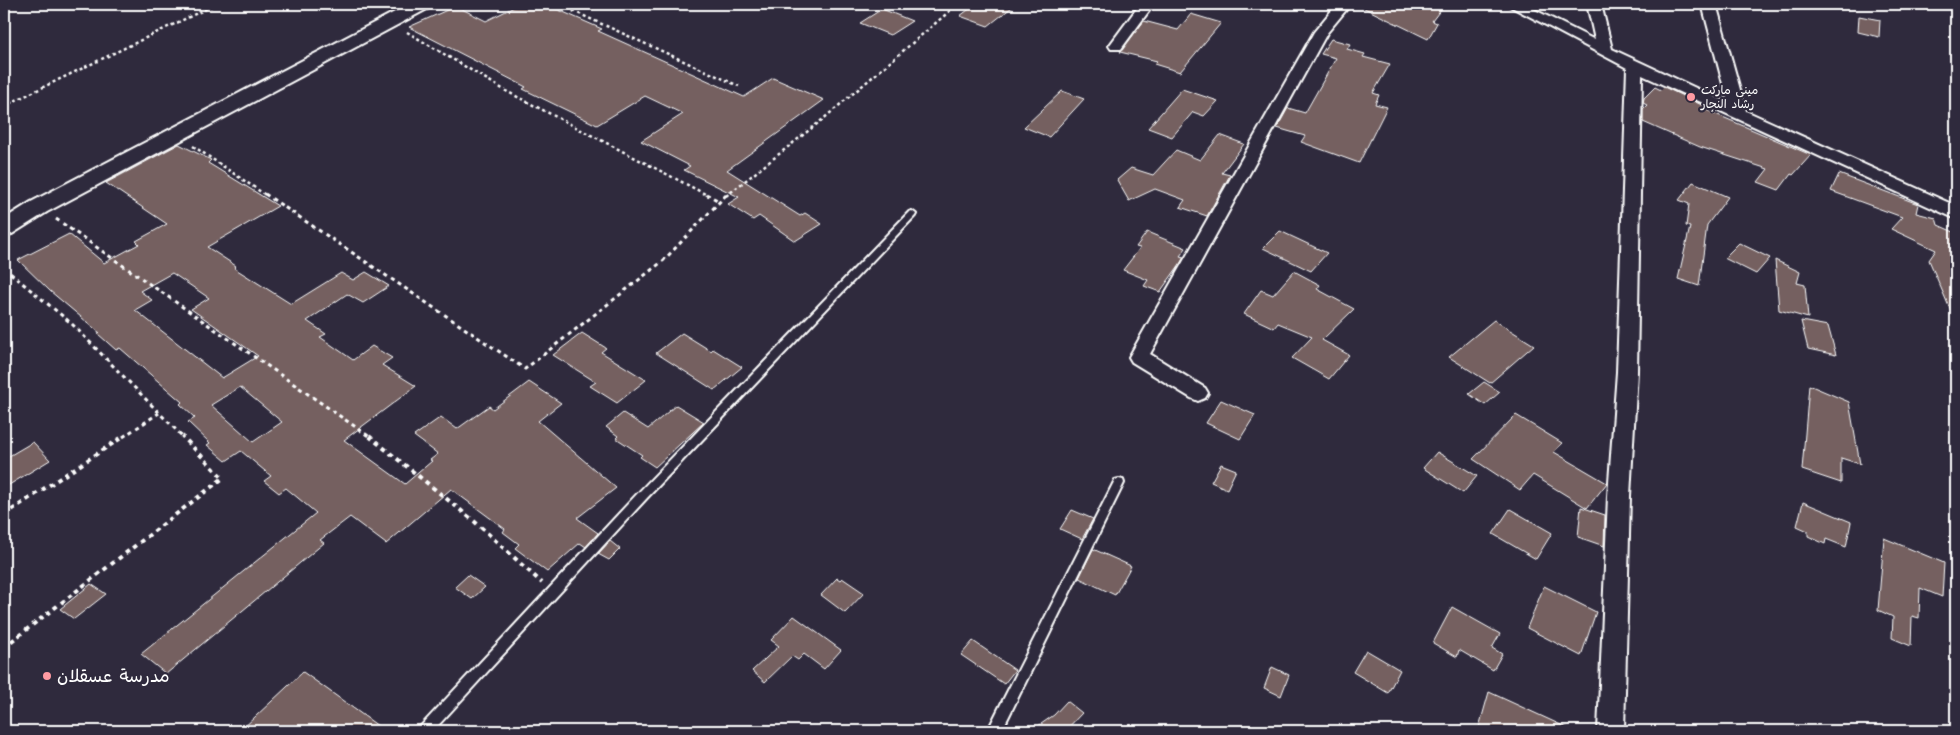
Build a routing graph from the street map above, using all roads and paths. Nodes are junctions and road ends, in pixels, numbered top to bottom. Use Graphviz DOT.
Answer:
graph roads {
  1 [pos="216,4"];
  2 [pos="423,4"];
  3 [pos="563,4"];
  4 [pos="958,4"];
  5 [pos="1146,4"];
  6 [pos="1344,4"];
  7 [pos="1513,4"];
  8 [pos="1594,4"];
  9 [pos="1710,4"];
  10 [pos="389,22"];
  11 [pos="1116,46"];
  12 [pos="1605,50"];
  13 [pos="1635,66"];
  14 [pos="739,86"];
  15 [pos="4,106"];
  16 [pos="1739,114"];
  17 [pos="175,134"];
  18 [pos="719,201"];
  19 [pos="39,207"];
  20 [pos="1956,212"];
  21 [pos="912,214"];
  22 [pos="4,229"];
  23 [pos="4,268"];
  24 [pos="1198,393"];
  25 [pos="159,412"];
  26 [pos="1120,483"];
  27 [pos="4,515"];
  28 [pos="552,592"];
  29 [pos="4,647"];
  30 [pos="425,731"];
  31 [pos="998,731"];
  32 [pos="1611,731"];
  1 -- 15 [label="path"];
  2 -- 10 [label="street"];
  3 -- 14 [label="path"];
  4 -- 18 [label="path"];
  5 -- 11 [label="street"];
  6 -- 24 [label="street"];
  7 -- 12 [label="street"];
  8 -- 12 [label="street"];
  9 -- 16 [label="street"];
  10 -- 17 [label="street"];
  10 -- 18 [label="path"];
  12 -- 13 [label="street"];
  13 -- 16 [label="street"];
  13 -- 32 [label="street"];
  16 -- 20 [label="street"];
  17 -- 18 [label="path"];
  17 -- 19 [label="street"];
  19 -- 22 [label="street"];
  19 -- 28 [label="path"];
  21 -- 28 [label="lane"];
  23 -- 25 [label="path"];
  25 -- 27 [label="path"];
  25 -- 29 [label="path"];
  26 -- 31 [label="lane"];
  28 -- 30 [label="lane"];
}
